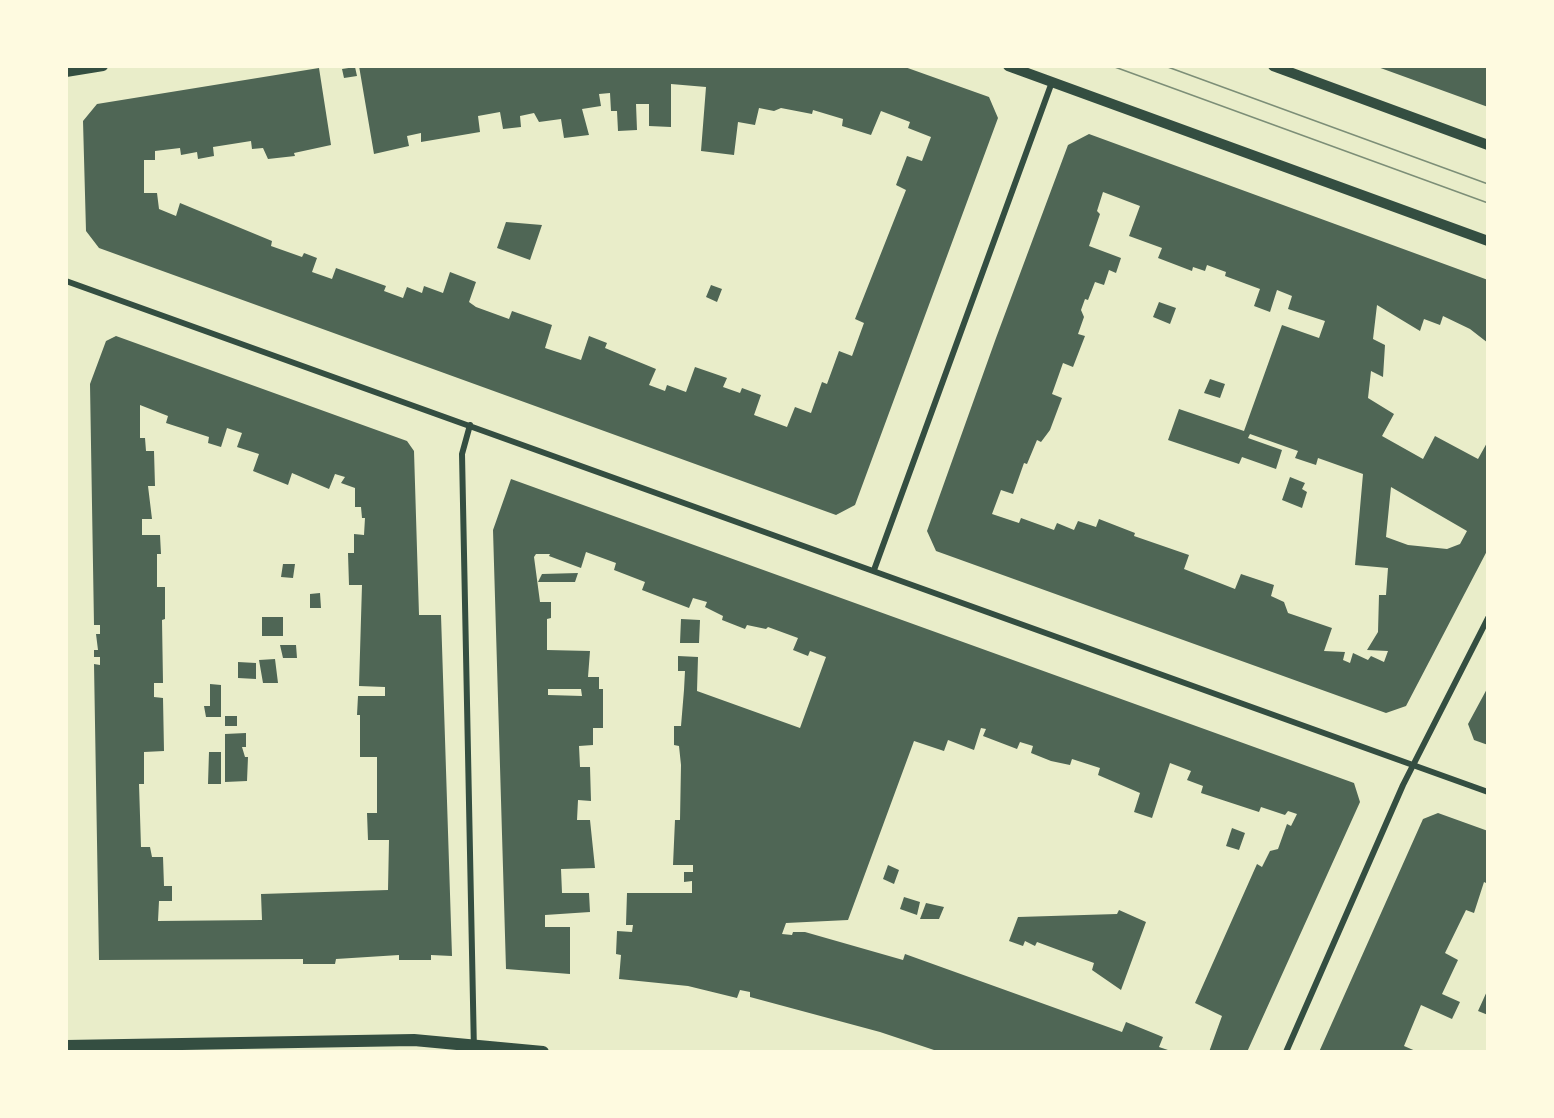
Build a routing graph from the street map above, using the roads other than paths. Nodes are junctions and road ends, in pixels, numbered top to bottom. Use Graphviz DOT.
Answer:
graph roads {
  1 [pos="103,66"];
  2 [pos="1008,66"];
  3 [pos="1273,66"];
  4 [pos="66,72"];
  5 [pos="1052,82"];
  6 [pos="1488,145"];
  7 [pos="1488,241"];
  8 [pos="66,281"];
  9 [pos="470,425"];
  10 [pos="874,570"];
  11 [pos="1488,618"];
  12 [pos="1413,764"];
  13 [pos="1488,792"];
  14 [pos="66,1046"];
  15 [pos="474,1049"];
  16 [pos="543,1052"];
  17 [pos="1286,1052"];
  1 -- 4 [label="street"];
  2 -- 5 [label="street"];
  3 -- 6 [label="street"];
  5 -- 7 [label="street"];
  5 -- 10 [label="street"];
  8 -- 9 [label="street"];
  9 -- 10 [label="street"];
  9 -- 15 [label="street"];
  10 -- 12 [label="street"];
  11 -- 12 [label="street"];
  12 -- 13 [label="street"];
  12 -- 17 [label="street"];
  14 -- 15 [label="main road"];
  15 -- 16 [label="main road"];
}
